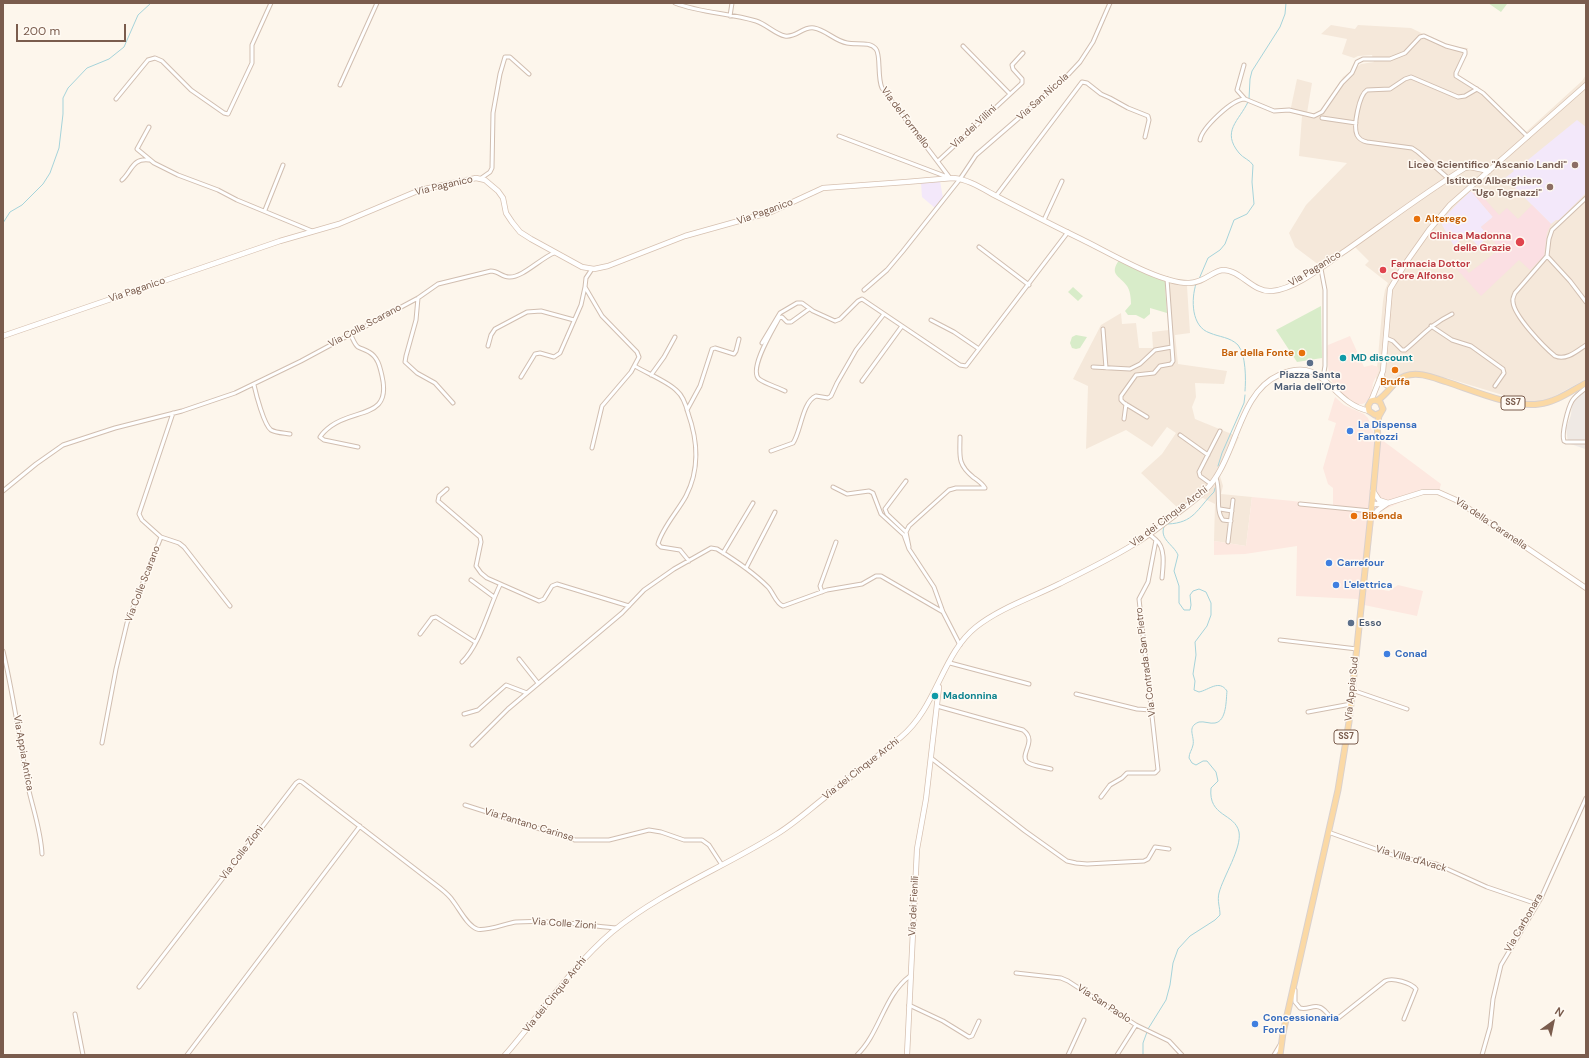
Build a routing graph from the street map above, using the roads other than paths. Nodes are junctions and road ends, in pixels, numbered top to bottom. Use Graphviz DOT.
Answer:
graph roads {
  1 [pos="271,3"];
  2 [pos="377,3"];
  3 [pos="675,3"];
  4 [pos="732,3"];
  5 [pos="1110,3"];
  6 [pos="730,16"];
  7 [pos="963,46"];
  8 [pos="1023,53"];
  9 [pos="1244,65"];
  10 [pos="529,74"];
  11 [pos="340,85"];
  12 [pos="1586,85"];
  13 [pos="1477,89"];
  14 [pos="1010,94"];
  15 [pos="116,98"];
  16 [pos="1245,99"];
  17 [pos="1322,118"];
  18 [pos="1356,123"];
  19 [pos="149,127"];
  20 [pos="838,136"];
  21 [pos="1145,137"];
  22 [pos="1528,137"];
  23 [pos="1200,140"];
  24 [pos="149,160"];
  25 [pos="938,161"];
  26 [pos="283,164"];
  27 [pos="1489,171"];
  28 [pos="480,178"];
  29 [pos="950,178"];
  30 [pos="960,179"];
  31 [pos="1449,179"];
  32 [pos="122,180"];
  33 [pos="1062,181"];
  34 [pos="996,196"];
  35 [pos="1586,198"];
  36 [pos="265,210"];
  37 [pos="1044,220"];
  38 [pos="312,231"];
  39 [pos="1068,232"];
  40 [pos="979,247"];
  41 [pos="554,253"];
  42 [pos="1547,256"];
  43 [pos="1320,268"];
  44 [pos="592,269"];
  45 [pos="1167,279"];
  46 [pos="1029,284"];
  47 [pos="585,287"];
  48 [pos="864,290"];
  49 [pos="418,298"];
  50 [pos="1586,302"];
  51 [pos="809,309"];
  52 [pos="884,314"];
  53 [pos="1452,314"];
  54 [pos="574,320"];
  55 [pos="931,320"];
  56 [pos="902,326"];
  57 [pos="1431,326"];
  58 [pos="1103,329"];
  59 [pos="350,334"];
  60 [pos="3,336"];
  61 [pos="675,337"];
  62 [pos="1386,338"];
  63 [pos="740,339"];
  64 [pos="762,343"];
  65 [pos="1586,345"];
  66 [pos="488,346"];
  67 [pos="1172,347"];
  68 [pos="979,350"];
  69 [pos="635,366"];
  70 [pos="1092,368"];
  71 [pos="1106,368"];
  72 [pos="651,375"];
  73 [pos="1382,375"];
  74 [pos="521,377"];
  75 [pos="1323,378"];
  76 [pos="862,381"];
  77 [pos="1586,383"];
  78 [pos="254,384"];
  79 [pos="1392,386"];
  80 [pos="1495,386"];
  81 [pos="1376,388"];
  82 [pos="1586,388"];
  83 [pos="785,391"];
  84 [pos="1388,392"];
  85 [pos="1378,400"];
  86 [pos="1370,402"];
  87 [pos="453,403"];
  88 [pos="1126,404"];
  89 [pos="1354,406"];
  90 [pos="1383,406"];
  91 [pos="687,410"];
  92 [pos="174,413"];
  93 [pos="1371,413"];
  94 [pos="1380,413"];
  95 [pos="1147,417"];
  96 [pos="1124,419"];
  97 [pos="1377,425"];
  98 [pos="1220,431"];
  99 [pos="290,434"];
  100 [pos="1180,435"];
  101 [pos="960,437"];
  102 [pos="1586,442"];
  103 [pos="358,447"];
  104 [pos="592,448"];
  105 [pos="772,451"];
  106 [pos="1208,454"];
  107 [pos="1216,478"];
  108 [pos="906,481"];
  109 [pos="1211,484"];
  110 [pos="833,487"];
  111 [pos="447,489"];
  112 [pos="1373,490"];
  113 [pos="3,491"];
  114 [pos="1233,500"];
  115 [pos="753,503"];
  116 [pos="1300,504"];
  117 [pos="1372,504"];
  118 [pos="1388,504"];
  119 [pos="1220,509"];
  120 [pos="1371,510"];
  121 [pos="1232,511"];
  122 [pos="775,512"];
  123 [pos="1370,519"];
  124 [pos="1230,521"];
  125 [pos="906,532"];
  126 [pos="1149,534"];
  127 [pos="161,537"];
  128 [pos="1156,540"];
  129 [pos="836,542"];
  130 [pos="1228,542"];
  131 [pos="723,553"];
  132 [pos="911,553"];
  133 [pos="689,561"];
  134 [pos="746,568"];
  135 [pos="1162,578"];
  136 [pos="471,580"];
  137 [pos="500,585"];
  138 [pos="1586,588"];
  139 [pos="822,592"];
  140 [pos="494,597"];
  141 [pos="230,606"];
  142 [pos="629,606"];
  143 [pos="943,612"];
  144 [pos="420,634"];
  145 [pos="1280,640"];
  146 [pos="475,642"];
  147 [pos="960,645"];
  148 [pos="1357,649"];
  149 [pos="3,651"];
  150 [pos="519,659"];
  151 [pos="462,662"];
  152 [pos="950,662"];
  153 [pos="538,683"];
  154 [pos="939,684"];
  155 [pos="1029,684"];
  156 [pos="1352,690"];
  157 [pos="527,693"];
  158 [pos="1076,694"];
  159 [pos="1351,704"];
  160 [pos="937,706"];
  161 [pos="1407,709"];
  162 [pos="1151,710"];
  163 [pos="1308,712"];
  164 [pos="464,714"];
  165 [pos="102,743"];
  166 [pos="472,745"];
  167 [pos="931,758"];
  168 [pos="1051,769"];
  169 [pos="1101,797"];
  170 [pos="1586,798"];
  171 [pos="465,805"];
  172 [pos="360,826"];
  173 [pos="1328,832"];
  174 [pos="1169,849"];
  175 [pos="42,854"];
  176 [pos="722,865"];
  177 [pos="1537,904"];
  178 [pos="617,928"];
  179 [pos="1016,973"];
  180 [pos="910,976"];
  181 [pos="1295,981"];
  182 [pos="139,987"];
  183 [pos="909,1005"];
  184 [pos="74,1014"];
  185 [pos="1404,1019"];
  186 [pos="1084,1020"];
  187 [pos="979,1021"];
  188 [pos="1136,1025"];
  189 [pos="1281,1043"];
  190 [pos="83,1055"];
  191 [pos="187,1055"];
  192 [pos="505,1055"];
  193 [pos="857,1055"];
  194 [pos="906,1055"];
  195 [pos="1068,1055"];
  196 [pos="1117,1055"];
  197 [pos="1182,1055"];
  198 [pos="1274,1055"];
  199 [pos="1280,1055"];
  200 [pos="1482,1055"];
  1 -- 15 [label="street"];
  2 -- 11 [label="street"];
  3 -- 6 [label="street, Via del Formello"];
  4 -- 6 [label="street"];
  5 -- 30 [label="street, Via San Nicola"];
  6 -- 25 [label="street, Via del Formello"];
  7 -- 14 [label="street"];
  8 -- 14 [label="street, Via dei Villini"];
  9 -- 16 [label="street"];
  10 -- 28 [label="street"];
  12 -- 22 [label="street"];
  13 -- 16 [label="street"];
  13 -- 18 [label="street"];
  13 -- 22 [label="street"];
  14 -- 25 [label="street, Via dei Villini"];
  16 -- 23 [label="street"];
  17 -- 18 [label="street"];
  18 -- 31 [label="street"];
  19 -- 24 [label="street"];
  20 -- 29 [label="street, Via Paganico"];
  21 -- 34 [label="street"];
  22 -- 27 [label="street"];
  24 -- 32 [label="street"];
  24 -- 36 [label="street"];
  25 -- 29 [label="street, Via del Formello"];
  26 -- 36 [label="street"];
  27 -- 31 [label="street, Via Paganico"];
  27 -- 62 [label="street"];
  28 -- 38 [label="street, Via Paganico"];
  28 -- 41 [label="street, Via Paganico"];
  29 -- 30 [label="street, Via Paganico"];
  29 -- 44 [label="street, Via Paganico"];
  30 -- 34 [label="street, Via Paganico"];
  30 -- 48 [label="street"];
  31 -- 43 [label="street, Via Paganico"];
  33 -- 37 [label="street"];
  34 -- 37 [label="street, Via Paganico"];
  35 -- 42 [label="street"];
  36 -- 38 [label="street"];
  37 -- 39 [label="street, Via Paganico"];
  38 -- 60 [label="street, Via Paganico"];
  39 -- 45 [label="street, Via Paganico"];
  39 -- 46 [label="street"];
  40 -- 46 [label="street"];
  41 -- 44 [label="street, Via Paganico"];
  41 -- 49 [label="street, Via Colle Scarano"];
  42 -- 50 [label="street"];
  42 -- 65 [label="street"];
  43 -- 45 [label="street, Via Paganico"];
  43 -- 75 [label="street"];
  44 -- 47 [label="street"];
  45 -- 67 [label="street"];
  46 -- 68 [label="street"];
  47 -- 54 [label="street"];
  47 -- 69 [label="street"];
  49 -- 59 [label="street, Via Colle Scarano"];
  49 -- 87 [label="street"];
  51 -- 52 [label="street"];
  51 -- 64 [label="street"];
  51 -- 83 [label="street"];
  52 -- 56 [label="street"];
  52 -- 105 [label="street"];
  53 -- 57 [label="street"];
  54 -- 66 [label="street"];
  54 -- 74 [label="street"];
  55 -- 68 [label="street"];
  56 -- 68 [label="street"];
  56 -- 76 [label="street"];
  57 -- 62 [label="street"];
  57 -- 80 [label="street"];
  58 -- 71 [label="street"];
  59 -- 78 [label="street, Via Colle Scarano"];
  59 -- 103 [label="street"];
  61 -- 72 [label="street"];
  62 -- 73 [label="street"];
  63 -- 91 [label="street"];
  67 -- 71 [label="street"];
  67 -- 88 [label="street"];
  69 -- 72 [label="street"];
  69 -- 104 [label="street"];
  70 -- 71 [label="street"];
  72 -- 91 [label="street"];
  73 -- 79 [label="street"];
  73 -- 81 [label="street"];
  75 -- 89 [label="street, Via dei Cinque Archi"];
  75 -- 107 [label="street, Via dei Cinque Archi"];
  77 -- 79 [label="main road, SS7"];
  78 -- 92 [label="street, Via Colle Scarano"];
  78 -- 99 [label="street"];
  79 -- 84 [label="main road, SS7"];
  81 -- 85 [label="street"];
  81 -- 86 [label="street"];
  82 -- 102 [label="street"];
  84 -- 85 [label="main road, SS7"];
  84 -- 90 [label="main road, SS7"];
  85 -- 86 [label="main road"];
  85 -- 90 [label="main road"];
  86 -- 89 [label="street"];
  86 -- 93 [label="main road, SS7"];
  88 -- 95 [label="street"];
  88 -- 96 [label="street"];
  89 -- 93 [label="street, Via dei Cinque Archi"];
  90 -- 94 [label="main road, SS7"];
  91 -- 133 [label="street"];
  92 -- 113 [label="street, Via Colle Scarano"];
  92 -- 127 [label="street, Via Colle Scarano"];
  93 -- 94 [label="main road"];
  93 -- 97 [label="main road, SS7"];
  94 -- 97 [label="main road, Via Appia Sud / SS7"];
  97 -- 112 [label="main road, Via Appia Sud / SS7"];
  98 -- 106 [label="street, Via dei Cinque Archi"];
  100 -- 106 [label="street"];
  101 -- 125 [label="street"];
  106 -- 109 [label="street, Via dei Cinque Archi"];
  107 -- 109 [label="street, Via dei Cinque Archi"];
  107 -- 119 [label="street, Via dei Cinque Archi"];
  108 -- 125 [label="street"];
  109 -- 126 [label="street, Via dei Cinque Archi"];
  110 -- 132 [label="street"];
  111 -- 137 [label="street"];
  112 -- 117 [label="main road, Via Appia Sud / SS7"];
  112 -- 118 [label="street"];
  114 -- 121 [label="street"];
  115 -- 131 [label="street"];
  116 -- 120 [label="street"];
  117 -- 118 [label="street, Via della Caranella"];
  117 -- 120 [label="main road, Via Appia Sud / SS7"];
  118 -- 123 [label="street, Via della Caranella"];
  118 -- 138 [label="street, Via della Caranella"];
  119 -- 121 [label="street"];
  119 -- 124 [label="street"];
  120 -- 123 [label="main road, Via Appia Sud / SS7"];
  121 -- 124 [label="street"];
  122 -- 134 [label="street"];
  123 -- 148 [label="main road, Via Appia Sud / SS7"];
  124 -- 130 [label="street"];
  125 -- 132 [label="street"];
  126 -- 128 [label="street"];
  126 -- 147 [label="street, Via dei Cinque Archi"];
  127 -- 141 [label="street"];
  127 -- 165 [label="street, Via Colle Scarano"];
  128 -- 135 [label="street"];
  128 -- 162 [label="street, Via Contrada San Pietro"];
  129 -- 139 [label="street"];
  131 -- 133 [label="street"];
  131 -- 134 [label="street"];
  132 -- 143 [label="street"];
  133 -- 142 [label="street"];
  134 -- 139 [label="street"];
  136 -- 140 [label="street"];
  137 -- 140 [label="street"];
  137 -- 142 [label="street"];
  139 -- 143 [label="street"];
  140 -- 146 [label="street"];
  142 -- 153 [label="street"];
  143 -- 147 [label="street"];
  144 -- 146 [label="street"];
  145 -- 148 [label="street"];
  146 -- 151 [label="street"];
  147 -- 152 [label="street, Via dei Cinque Archi"];
  148 -- 156 [label="main road, Via Appia Sud / SS7"];
  149 -- 175 [label="street, Via Appia Antica"];
  150 -- 153 [label="street"];
  152 -- 154 [label="street, Via dei Cinque Archi"];
  152 -- 155 [label="street"];
  153 -- 157 [label="street"];
  154 -- 160 [label="street, Via dei Fienili"];
  154 -- 176 [label="street, Via dei Cinque Archi"];
  156 -- 159 [label="main road, Via Appia Sud / SS7"];
  156 -- 161 [label="street"];
  157 -- 164 [label="street"];
  157 -- 166 [label="street"];
  158 -- 162 [label="street"];
  159 -- 163 [label="street"];
  159 -- 173 [label="main road, Via Appia Sud / SS7"];
  160 -- 167 [label="street, Via dei Fienili"];
  160 -- 168 [label="street"];
  162 -- 169 [label="street, Via Contrada San Pietro"];
  167 -- 174 [label="street"];
  167 -- 180 [label="street, Via dei Fienili"];
  170 -- 177 [label="street, Via Carbonara"];
  171 -- 176 [label="street, Via Pantano Carinse"];
  172 -- 178 [label="street, Via Colle Zioni"];
  172 -- 182 [label="street, Via Colle Zioni"];
  172 -- 191 [label="street"];
  173 -- 177 [label="street, Via Villa d'Avack"];
  173 -- 181 [label="main road, Via Appia Sud / SS7"];
  176 -- 178 [label="street, Via dei Cinque Archi"];
  177 -- 200 [label="street, Via Carbonara"];
  178 -- 192 [label="street, Via dei Cinque Archi"];
  179 -- 188 [label="street, Via San Paolo"];
  180 -- 183 [label="street, Via dei Fienili"];
  180 -- 193 [label="street"];
  181 -- 185 [label="street"];
  181 -- 189 [label="main road, Via Appia Sud / SS7"];
  183 -- 187 [label="street"];
  183 -- 194 [label="street, Via dei Fienili"];
  184 -- 190 [label="street"];
  186 -- 195 [label="street"];
  188 -- 196 [label="street"];
  188 -- 197 [label="street, Via San Paolo"];
  189 -- 198 [label="street"];
  189 -- 199 [label="main road, Via Appia Sud / SS7"];
}
